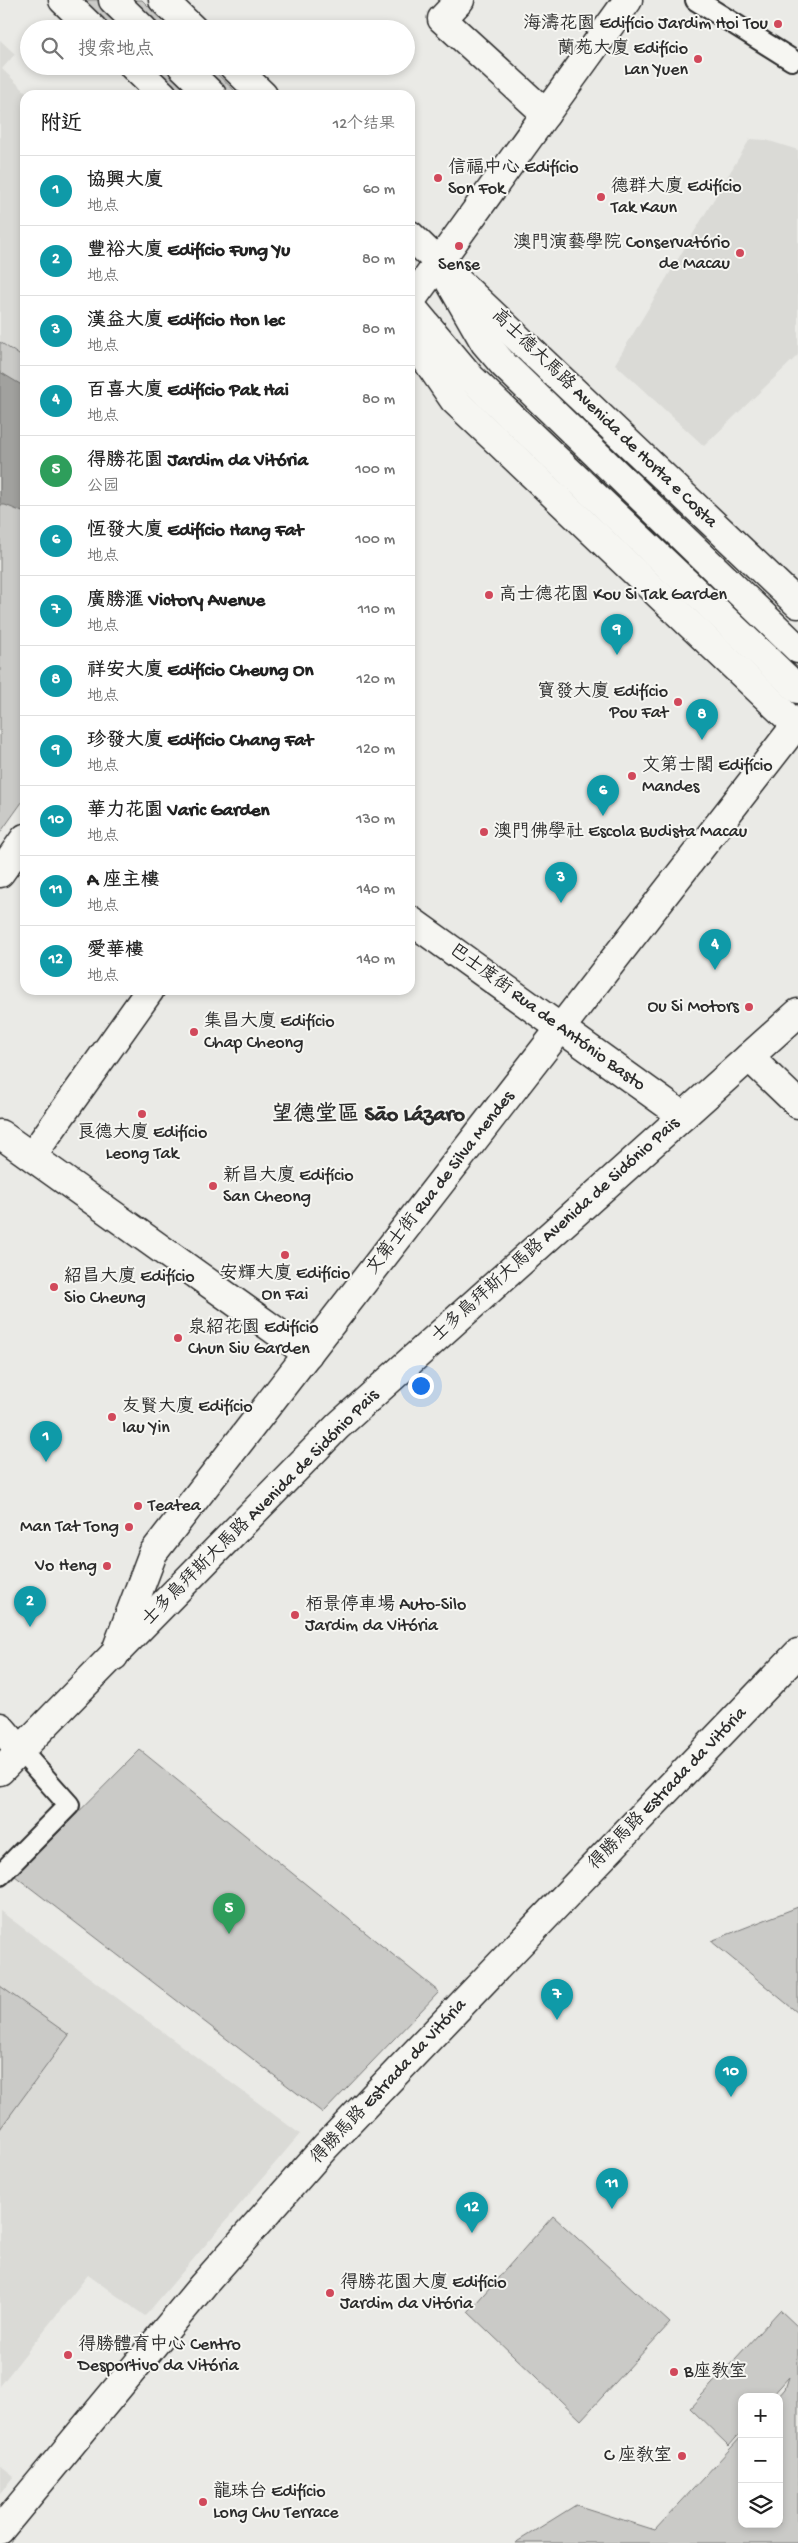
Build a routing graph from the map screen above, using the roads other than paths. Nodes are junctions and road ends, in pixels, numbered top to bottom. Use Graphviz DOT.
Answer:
graph roads {
  1 [pos="63,0"];
  2 [pos="113,0"];
  3 [pos="163,0"];
  4 [pos="460,0"];
  5 [pos="628,0"];
  6 [pos="696,0"];
  7 [pos="84,20"];
  8 [pos="134,20"];
  9 [pos="184,20"];
  10 [pos="792,60"];
  11 [pos="142,75"];
  12 [pos="191,75"];
  13 [pos="242,75"];
  14 [pos="158,90"];
  15 [pos="207,90"];
  16 [pos="258,90"];
  17 [pos="546,114"];
  18 [pos="415,240"];
  19 [pos="439,263"];
  20 [pos="415,297"];
  21 [pos="415,310"];
  22 [pos="415,343"];
  23 [pos="798,604"];
  24 [pos="798,649"];
  25 [pos="798,689"];
  26 [pos="797,726"];
  27 [pos="20,845"];
  28 [pos="0,873"];
  29 [pos="415,924"];
  30 [pos="146,995"];
  31 [pos="798,1013"];
  32 [pos="561,1028"];
  33 [pos="749,1056"];
  34 [pos="798,1104"];
  35 [pos="683,1116"];
  36 [pos="0,1134"];
  37 [pos="32,1156"];
  38 [pos="308,1354"];
  39 [pos="798,1652"];
  40 [pos="114,1657"];
  41 [pos="0,1727"];
  42 [pos="20,1750"];
  43 [pos="0,1771"];
  44 [pos="0,1875"];
  45 [pos="0,2530"];
  1 -- 7 [label="main road"];
  2 -- 8 [label="main road"];
  3 -- 9 [label="main road"];
  4 -- 17 [label="main road"];
  5 -- 17 [label="main road"];
  6 -- 10 [label="lane"];
  11 -- 14 [label="main road"];
  12 -- 15 [label="main road"];
  13 -- 16 [label="main road"];
  17 -- 19 [label="main road"];
  18 -- 19 [label="main road, 高士德大馬路 Avenida de Horta e Costa"];
  19 -- 20 [label="main road"];
  19 -- 23 [label="main road, 高士德大馬路 Avenida de Horta e Costa"];
  19 -- 24 [label="main road"];
  21 -- 25 [label="main road"];
  22 -- 26 [label="main road"];
  26 -- 32 [label="main road, 文第士街 Rua de Silva Mendes"];
  27 -- 28 [label="main road"];
  29 -- 32 [label="main road, 巴士度街 Rua de António Basto"];
  30 -- 37 [label="main road"];
  31 -- 33 [label="main road, 士多鳥拜斯大馬路 Avenida de Sidónio Pais"];
  32 -- 35 [label="main road, 巴士度街 Rua de António Basto"];
  32 -- 38 [label="main road, 文第士街 Rua de Silva Mendes"];
  33 -- 34 [label="main road"];
  33 -- 35 [label="main road, 士多鳥拜斯大馬路 Avenida de Sidónio Pais"];
  35 -- 40 [label="main road, 士多鳥拜斯大馬路 Avenida de Sidónio Pais"];
  36 -- 37 [label="main road"];
  37 -- 38 [label="main road"];
  38 -- 40 [label="main road, 文第士街 Rua de Silva Mendes"];
  39 -- 45 [label="main road, 得勝馬路 Estrada da Vitória"];
  40 -- 42 [label="main road, 士多鳥拜斯大馬路 Avenida de Sidónio Pais"];
  41 -- 42 [label="main road"];
  42 -- 43 [label="main road, 士多鳥拜斯大馬路 Avenida de Sidónio Pais"];
  42 -- 44 [label="lane"];
}
